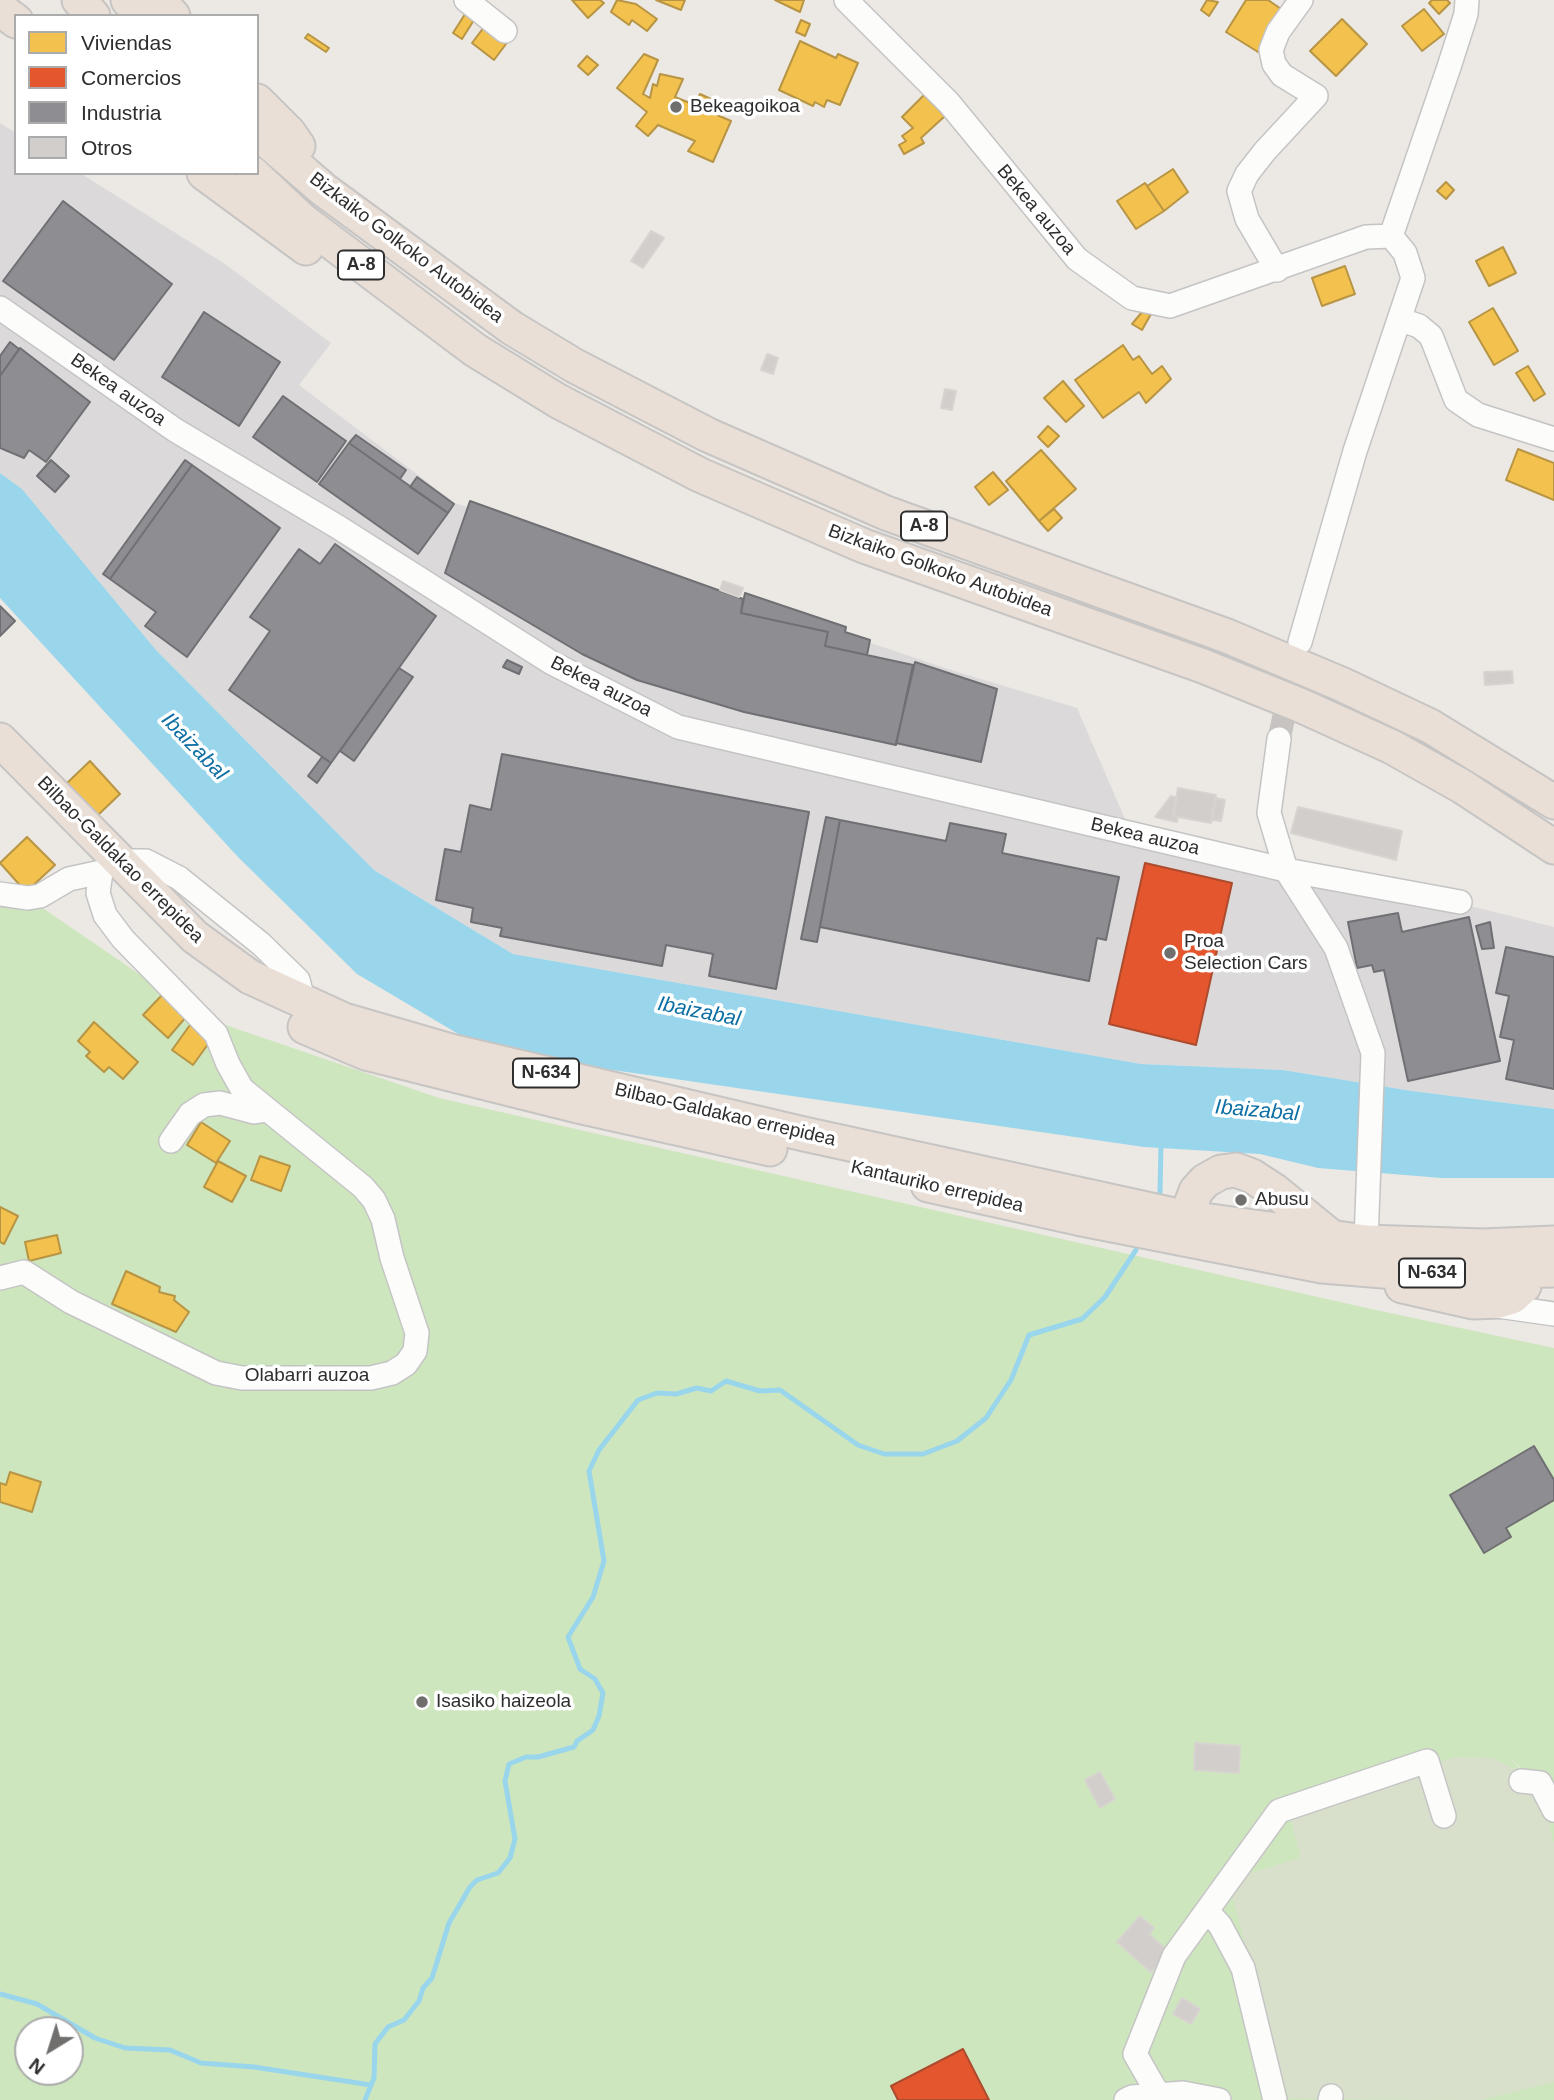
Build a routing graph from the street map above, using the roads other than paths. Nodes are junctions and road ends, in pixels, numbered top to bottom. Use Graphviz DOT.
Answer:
graph roads {
  1 [pos="79,0"];
  2 [pos="128,0"];
  3 [pos="158,0"];
  4 [pos="466,0"];
  5 [pos="846,0"];
  6 [pos="1301,0"];
  7 [pos="1467,0"];
  8 [pos="91,14"];
  9 [pos="141,14"];
  10 [pos="171,14"];
  11 [pos="505,31"];
  12 [pos="259,104"];
  13 [pos="259,134"];
  14 [pos="207,175"];
  15 [pos="254,175"];
  16 [pos="324,190"];
  17 [pos="1391,236"];
  18 [pos="1278,270"];
  19 [pos="0,308"];
  20 [pos="1401,320"];
  21 [pos="475,350"];
  22 [pos="1554,439"];
  23 [pos="1300,642"];
  24 [pos="1279,739"];
  25 [pos="0,740"];
  26 [pos="0,768"];
  27 [pos="1554,802"];
  28 [pos="1554,847"];
  29 [pos="109,866"];
  30 [pos="1286,870"];
  31 [pos="0,894"];
  32 [pos="1460,902"];
  33 [pos="266,1110"];
  34 [pos="171,1141"];
  35 [pos="1186,1229"];
  36 [pos="1554,1243"];
  37 [pos="1348,1250"];
  38 [pos="1530,1269"];
  39 [pos="0,1278"];
  40 [pos="1473,1302"];
  41 [pos="1552,1314"];
  42 [pos="1521,1781"];
  43 [pos="1554,1810"];
  44 [pos="1444,1816"];
  45 [pos="1207,1911"];
  46 [pos="1158,2094"];
  47 [pos="1126,2100"];
  48 [pos="1219,2100"];
  49 [pos="1275,2100"];
  1 -- 8 [label="highway"];
  2 -- 9 [label="highway"];
  3 -- 10 [label="highway"];
  4 -- 11 [label="street"];
  5 -- 18 [label="street, Bekea auzoa"];
  6 -- 18 [label="street"];
  7 -- 17 [label="street"];
  12 -- 16 [label="highway"];
  13 -- 16 [label="highway, Bizkaiko Golkoko Autobidea / A-8"];
  14 -- 21 [label="highway"];
  15 -- 21 [label="highway, Bizkaiko Golkoko Autobidea / A-8"];
  16 -- 27 [label="highway, Bizkaiko Golkoko Autobidea / A-8"];
  17 -- 18 [label="street, Bekea auzoa"];
  17 -- 20 [label="street"];
  19 -- 30 [label="street, Bekea auzoa"];
  20 -- 22 [label="street"];
  20 -- 23 [label="street"];
  21 -- 28 [label="highway, Bizkaiko Golkoko Autobidea / A-8"];
  24 -- 30 [label="street"];
  25 -- 29 [label="highway, Bilbao-Galdakao errepidea / N-634"];
  26 -- 29 [label="highway, Kantauriko errepidea / N-634"];
  29 -- 31 [label="street"];
  29 -- 33 [label="street, Olabarri auzoa"];
  29 -- 35 [label="highway, Bilbao-Galdakao errepidea / N-634"];
  29 -- 35 [label="highway, Kantauriko errepidea / N-634"];
  30 -- 32 [label="street, Bekea auzoa"];
  30 -- 37 [label="street"];
  33 -- 34 [label="street"];
  33 -- 39 [label="street, Olabarri auzoa"];
  35 -- 37 [label="highway, Kantauriko errepidea / N-634"];
  35 -- 37 [label="highway"];
  36 -- 38 [label="highway, N-634"];
  37 -- 38 [label="highway, Kantauriko errepidea / N-634"];
  37 -- 40 [label="highway"];
  38 -- 40 [label="highway"];
  38 -- 41 [label="street"];
  40 -- 41 [label="street"];
  42 -- 43 [label="street"];
  44 -- 45 [label="street"];
  45 -- 46 [label="street"];
  45 -- 49 [label="street"];
  46 -- 47 [label="street"];
  46 -- 48 [label="street"];
}
